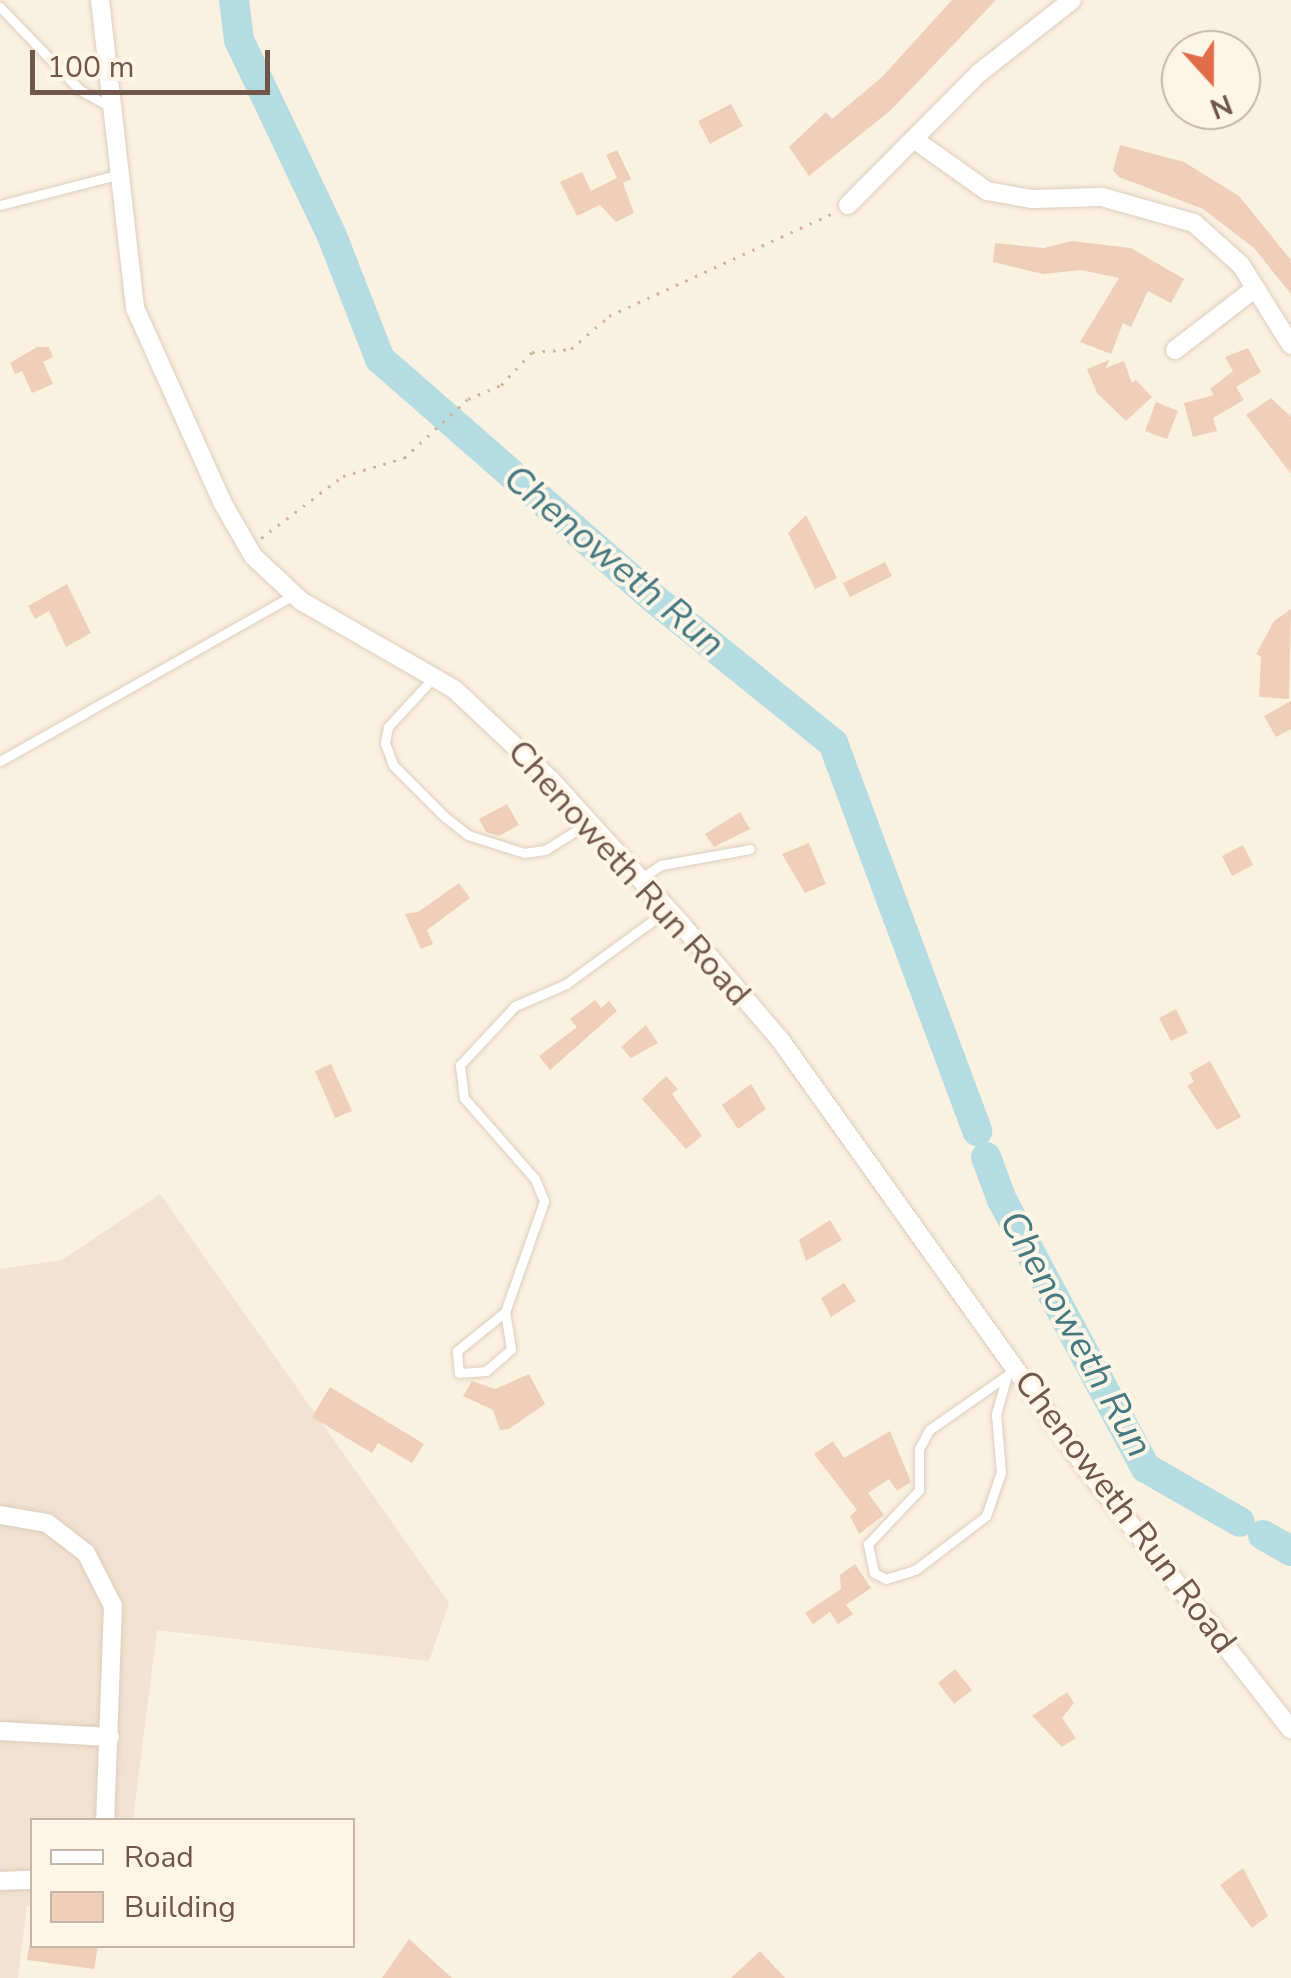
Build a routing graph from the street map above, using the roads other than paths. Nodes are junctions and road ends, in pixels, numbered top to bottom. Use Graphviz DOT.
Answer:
graph roads {
  1 [pos="100,0"];
  2 [pos="1072,0"];
  3 [pos="0,7"];
  4 [pos="116,109"];
  5 [pos="915,140"];
  6 [pos="117,175"];
  7 [pos="0,205"];
  8 [pos="848,206"];
  9 [pos="1253,290"];
  10 [pos="1291,344"];
  11 [pos="1175,350"];
  12 [pos="293,595"];
  13 [pos="436,676"];
  14 [pos="0,761"];
  15 [pos="590,822"];
  16 [pos="750,849"];
  17 [pos="640,879"];
  18 [pos="667,910"];
  19 [pos="505,1312"];
  20 [pos="1011,1374"];
  21 [pos="0,1515"];
  22 [pos="1291,1729"];
  23 [pos="0,1731"];
  24 [pos="110,1737"];
  25 [pos="105,1818"];
  26 [pos="30,1880"];
  27 [pos="0,1881"];
  1 -- 4 [label="street, Chenoweth Run Road"];
  2 -- 5 [label="street"];
  3 -- 4 [label="lane"];
  4 -- 6 [label="street, Chenoweth Run Road"];
  5 -- 8 [label="street"];
  5 -- 9 [label="street"];
  6 -- 7 [label="lane"];
  6 -- 12 [label="street, Chenoweth Run Road"];
  9 -- 10 [label="street"];
  9 -- 11 [label="street"];
  12 -- 13 [label="street, Chenoweth Run Road"];
  12 -- 14 [label="lane"];
  13 -- 15 [label="street, Chenoweth Run Road"];
  13 -- 15 [label="lane"];
  15 -- 17 [label="street, Chenoweth Run Road"];
  16 -- 17 [label="lane"];
  17 -- 18 [label="street, Chenoweth Run Road"];
  18 -- 19 [label="lane"];
  18 -- 20 [label="street, Chenoweth Run Road"];
  19 -- 19 [label="lane"];
  20 -- 20 [label="lane"];
  20 -- 22 [label="street, Chenoweth Run Road"];
  21 -- 24 [label="street"];
  23 -- 24 [label="street"];
  24 -- 25 [label="street"];
  26 -- 27 [label="street"];
}
